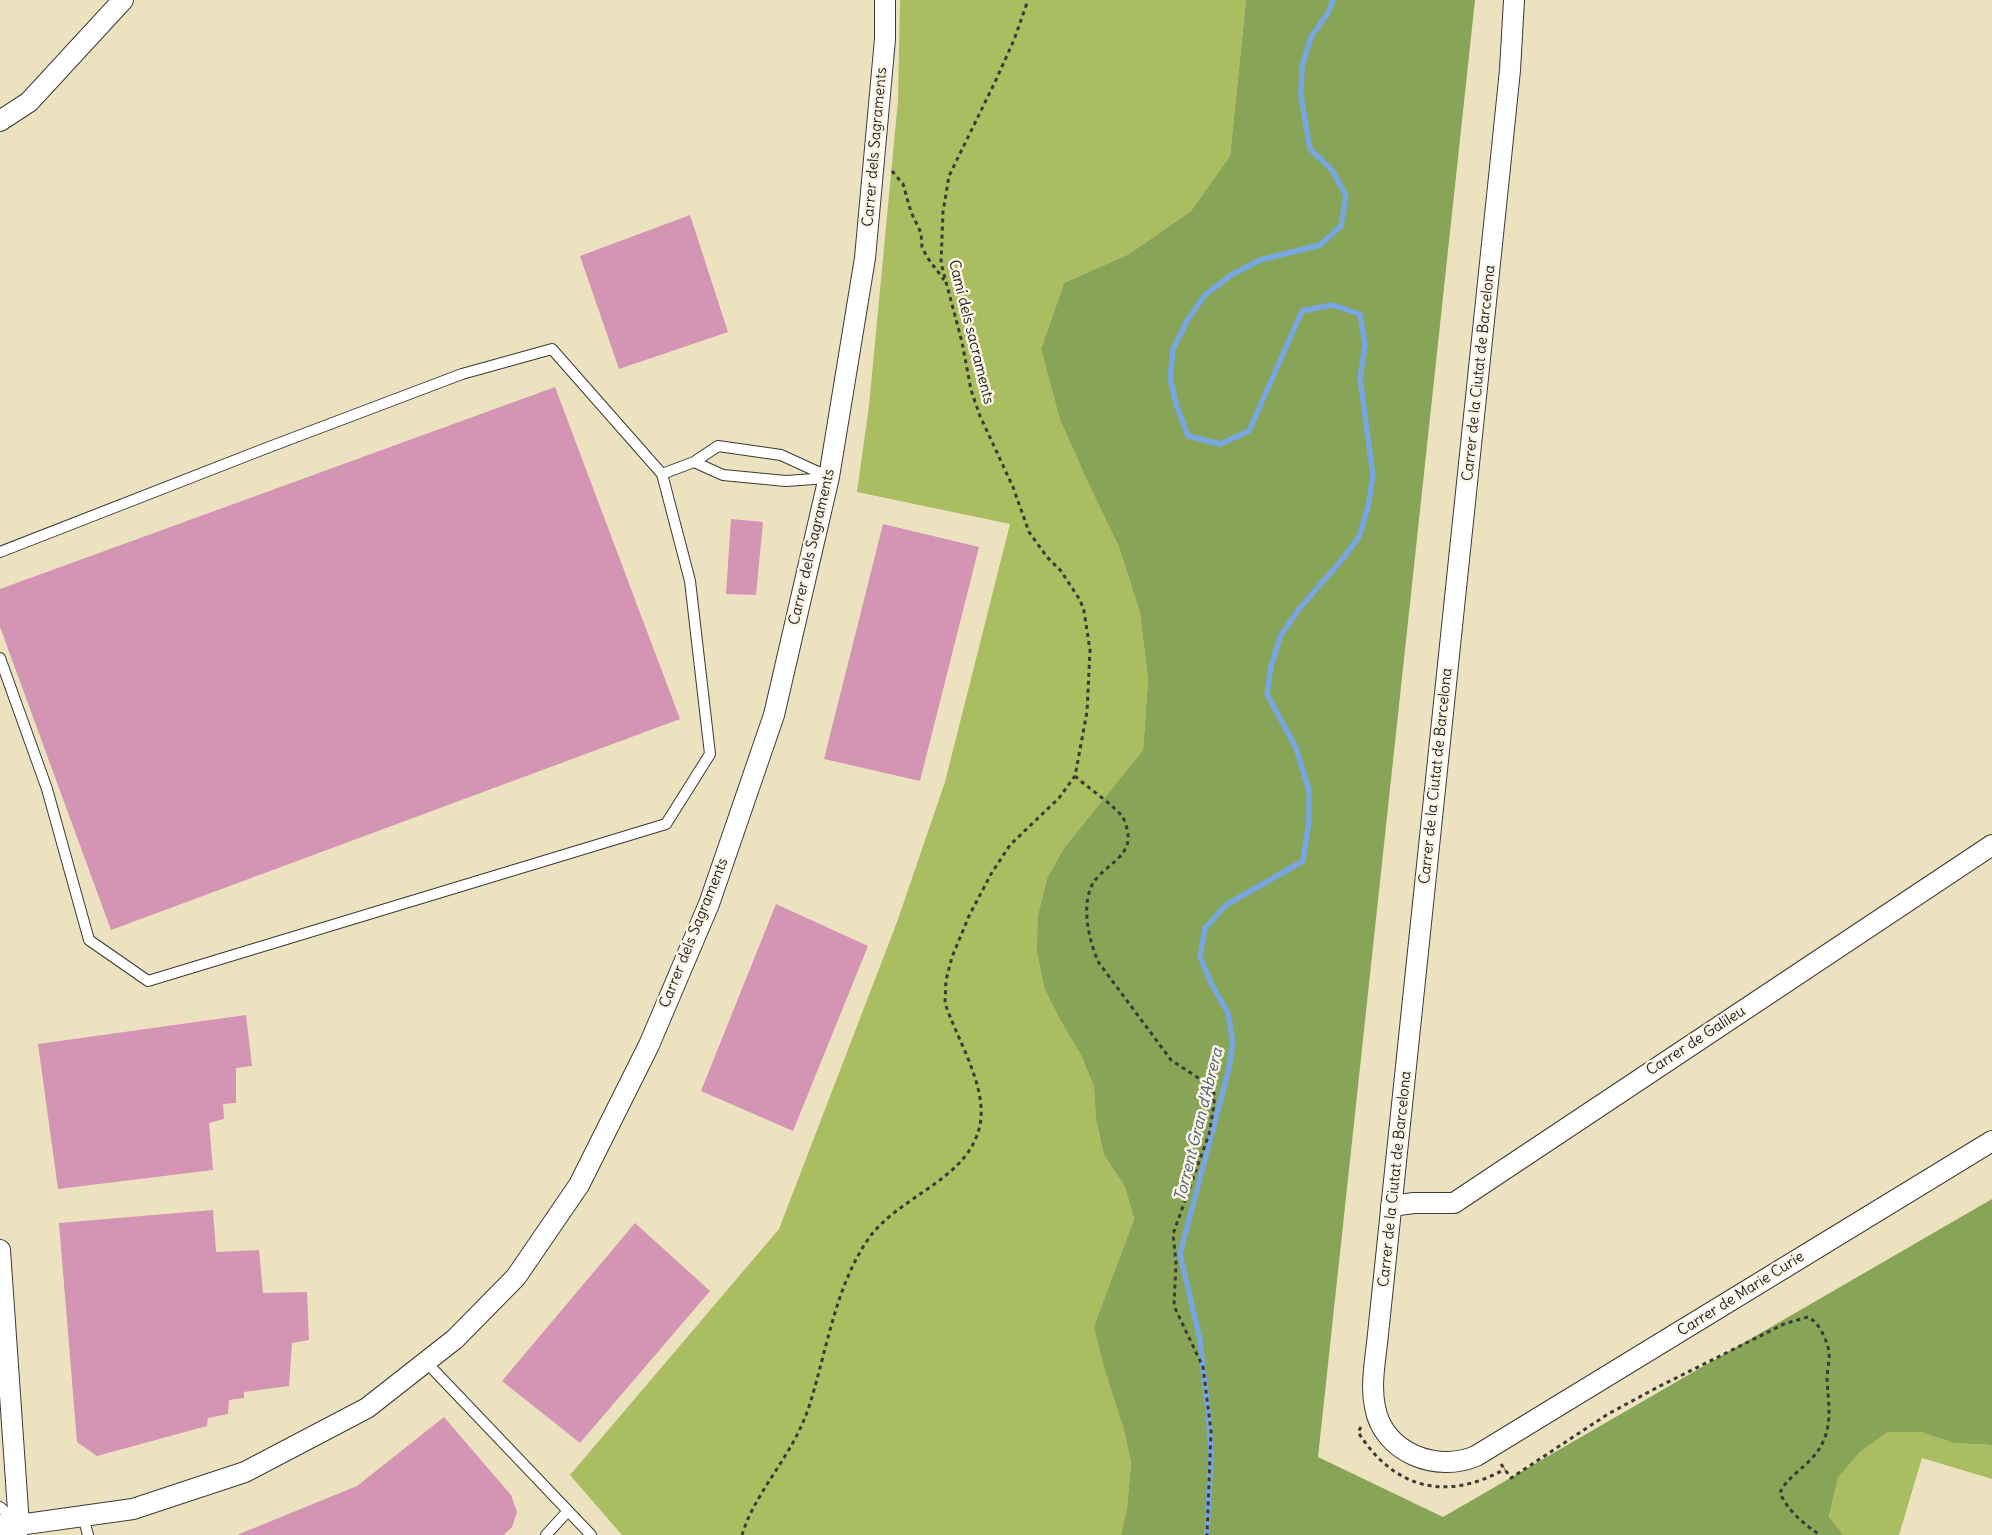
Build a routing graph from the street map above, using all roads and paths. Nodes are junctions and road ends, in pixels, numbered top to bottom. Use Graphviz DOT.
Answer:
graph roads {
  1 [pos="123,0"];
  2 [pos="885,0"];
  3 [pos="1028,0"];
  4 [pos="1514,0"];
  5 [pos="0,121"];
  6 [pos="875,151"];
  7 [pos="944,281"];
  8 [pos="694,462"];
  9 [pos="662,474"];
  10 [pos="829,478"];
  11 [pos="0,552"];
  12 [pos="0,658"];
  13 [pos="1075,776"];
  14 [pos="1992,845"];
  15 [pos="1992,1141"];
  16 [pos="1391,1206"];
  17 [pos="0,1250"];
  18 [pos="427,1363"];
  19 [pos="1491,1448"];
  20 [pos="1505,1469"];
  21 [pos="0,1507"];
  22 [pos="568,1511"];
  23 [pos="85,1525"];
  24 [pos="14,1528"];
  25 [pos="546,1535"];
  26 [pos="591,1535"];
  27 [pos="742,1535"];
  28 [pos="1207,1535"];
  29 [pos="1820,1535"];
  1 -- 5 [label="street"];
  2 -- 6 [label="street, Carrer dels Sagraments"];
  3 -- 7 [label="path, Camí dels sacraments"];
  4 -- 16 [label="street, Carrer de la Ciutat de Barcelona"];
  6 -- 7 [label="path"];
  6 -- 10 [label="street, Carrer dels Sagraments"];
  7 -- 13 [label="path, Camí dels sacraments"];
  8 -- 9 [label="lane"];
  8 -- 10 [label="lane"];
  8 -- 10 [label="lane"];
  9 -- 11 [label="lane"];
  9 -- 12 [label="lane"];
  10 -- 18 [label="street, Carrer dels Sagraments"];
  13 -- 27 [label="path"];
  13 -- 28 [label="path"];
  14 -- 16 [label="street, Carrer de Galileu"];
  15 -- 19 [label="street, Carrer de Marie Curie"];
  16 -- 19 [label="street, Carrer de la Ciutat de Barcelona"];
  17 -- 24 [label="street"];
  18 -- 22 [label="lane"];
  18 -- 23 [label="street, Carrer dels Sagraments"];
  20 -- 29 [label="path"];
  21 -- 24 [label="lane"];
  22 -- 25 [label="lane"];
  22 -- 26 [label="lane"];
  23 -- 24 [label="street, Carrer dels Sagraments"];
}
